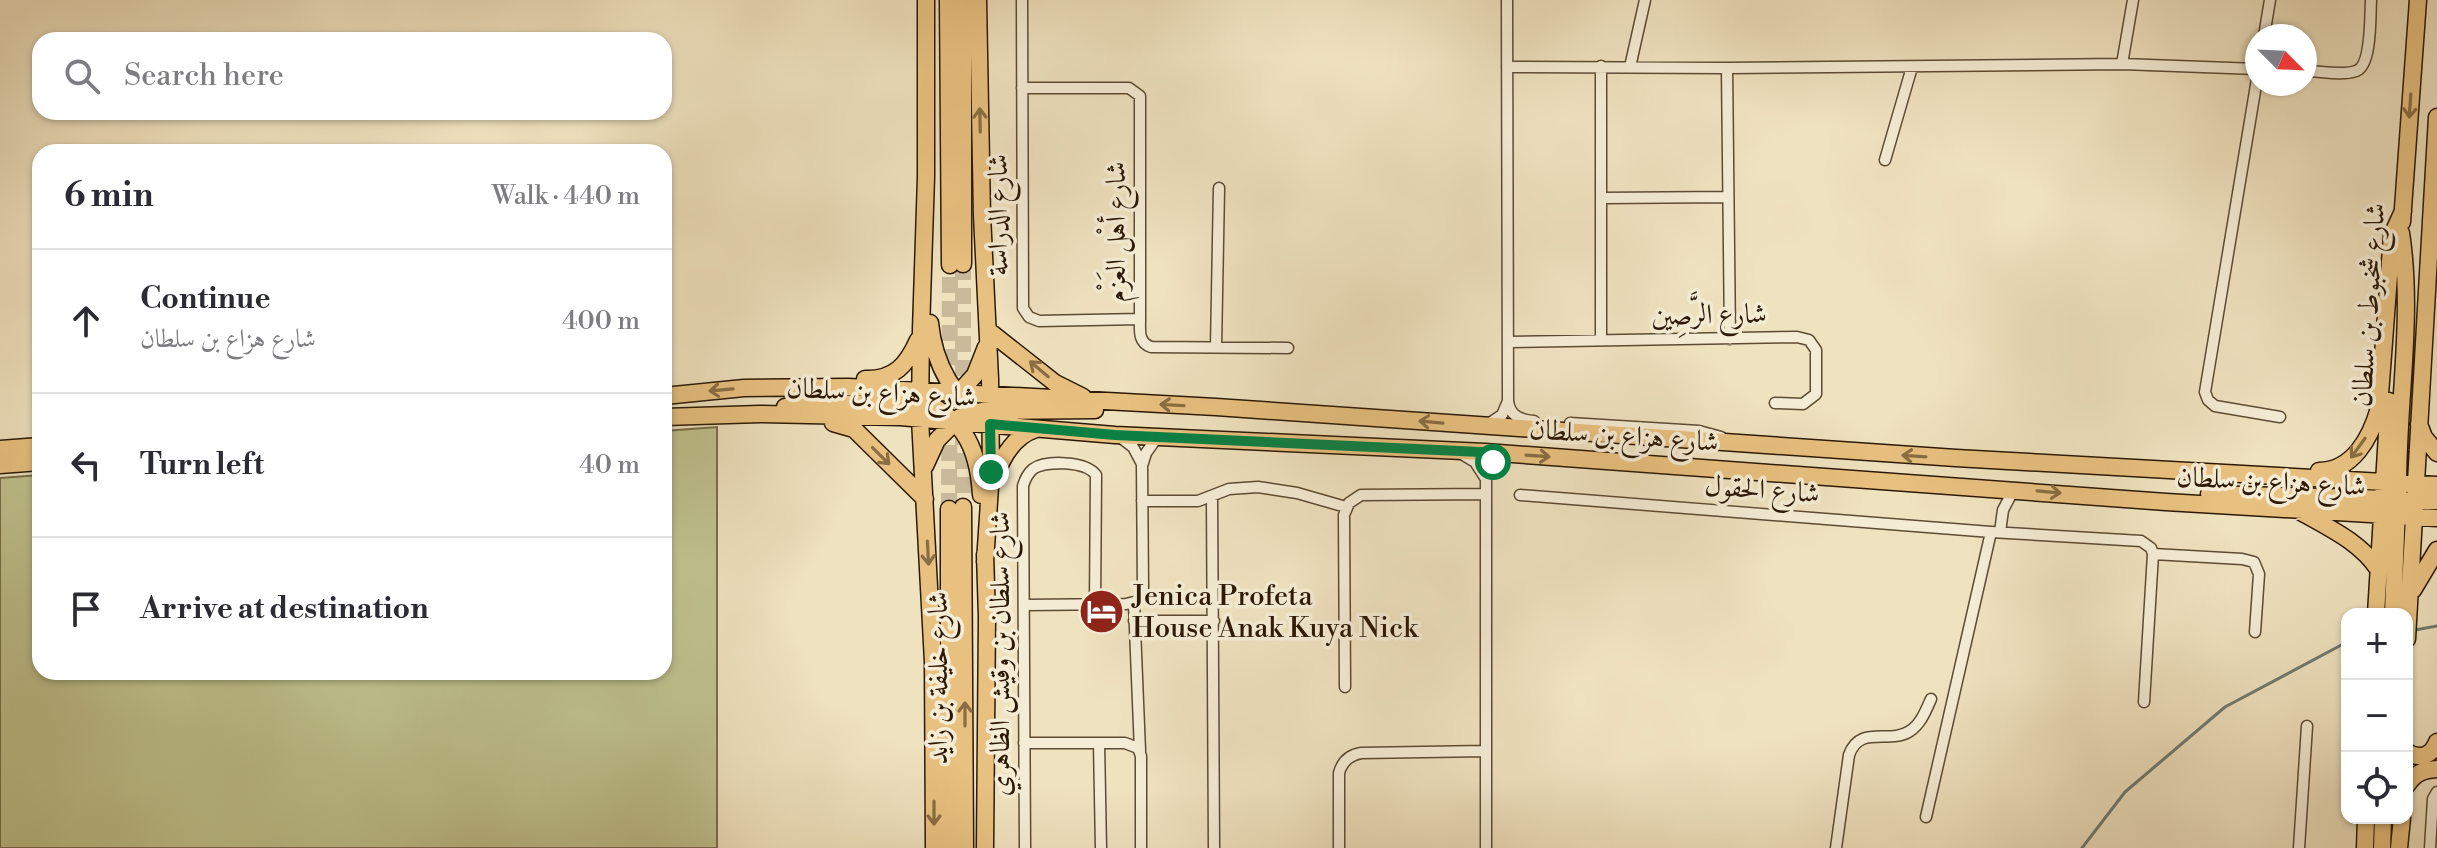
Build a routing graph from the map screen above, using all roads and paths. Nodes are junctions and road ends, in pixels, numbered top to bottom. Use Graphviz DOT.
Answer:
graph roads {
  1 [pos="926,0"];
  2 [pos="948,0"];
  3 [pos="963,0"];
  4 [pos="978,0"];
  5 [pos="1022,0"];
  6 [pos="1507,0"];
  7 [pos="1645,0"];
  8 [pos="2133,0"];
  9 [pos="2270,0"];
  10 [pos="2371,0"];
  11 [pos="2418,0"];
  12 [pos="2266,24"];
  13 [pos="2122,64"];
  14 [pos="1601,66"];
  15 [pos="1507,67"];
  16 [pos="1630,67"];
  17 [pos="1912,67"];
  18 [pos="1727,68"];
  19 [pos="2245,69"];
  20 [pos="2317,71"];
  21 [pos="1022,88"];
  22 [pos="2254,96"];
  23 [pos="2437,117"];
  24 [pos="1885,160"];
  25 [pos="926,177"];
  26 [pos="1219,188"];
  27 [pos="1728,197"];
  28 [pos="1603,198"];
  29 [pos="2403,211"];
  30 [pos="2401,233"];
  31 [pos="1140,319"];
  32 [pos="921,330"];
  33 [pos="989,335"];
  34 [pos="1730,339"];
  35 [pos="1601,340"];
  36 [pos="1508,342"];
  37 [pos="1216,347"];
  38 [pos="1288,348"];
  39 [pos="778,387"];
  40 [pos="959,394"];
  41 [pos="672,395"];
  42 [pos="1508,401"];
  43 [pos="1092,402"];
  44 [pos="1132,403"];
  45 [pos="1775,403"];
  46 [pos="923,405"];
  47 [pos="986,410"];
  48 [pos="760,414"];
  49 [pos="672,417"];
  50 [pos="2280,417"];
  51 [pos="954,421"];
  52 [pos="2418,421"];
  53 [pos="1481,426"];
  54 [pos="1041,428"];
  55 [pos="1115,435"];
  56 [pos="1158,435"];
  57 [pos="1732,444"];
  58 [pos="32,447"];
  59 [pos="0,449"];
  60 [pos="1457,451"];
  61 [pos="1502,453"];
  62 [pos="2437,453"];
  63 [pos="1956,458"];
  64 [pos="32,463"];
  65 [pos="0,465"];
  66 [pos="1142,466"];
  67 [pos="923,475"];
  68 [pos="1486,479"];
  69 [pos="1980,488"];
  70 [pos="2014,489"];
  71 [pos="1486,494"];
  72 [pos="1520,495"];
  73 [pos="1212,497"];
  74 [pos="925,499"];
  75 [pos="2143,500"];
  76 [pos="1142,501"];
  77 [pos="2403,501"];
  78 [pos="1346,507"];
  79 [pos="2296,509"];
  80 [pos="2002,514"];
  81 [pos="1996,532"];
  82 [pos="2437,550"];
  83 [pos="2153,554"];
  84 [pos="985,562"];
  85 [pos="2378,569"];
  86 [pos="1134,604"];
  87 [pos="2399,604"];
  88 [pos="1024,605"];
  89 [pos="1095,605"];
  90 [pos="2376,607"];
  91 [pos="1134,621"];
  92 [pos="1214,621"];
  93 [pos="2255,632"];
  94 [pos="1345,687"];
  95 [pos="1931,699"];
  96 [pos="2144,702"];
  97 [pos="2307,726"];
  98 [pos="2437,742"];
  99 [pos="1024,743"];
  100 [pos="1099,743"];
  101 [pos="1140,751"];
  102 [pos="1485,751"];
  103 [pos="2413,754"];
  104 [pos="2437,769"];
  105 [pos="2413,779"];
  106 [pos="2437,792"];
  107 [pos="1926,817"];
  108 [pos="2366,824"];
  109 [pos="2383,824"];
  110 [pos="2395,824"];
  111 [pos="2401,824"];
  112 [pos="934,848"];
  113 [pos="949,848"];
  114 [pos="965,848"];
  115 [pos="985,848"];
  116 [pos="1025,848"];
  117 [pos="1101,848"];
  118 [pos="1141,848"];
  119 [pos="1214,848"];
  120 [pos="1339,848"];
  121 [pos="1486,848"];
  122 [pos="1836,848"];
  123 [pos="2299,848"];
  124 [pos="2365,848"];
  125 [pos="2382,848"];
  126 [pos="2396,848"];
  127 [pos="2430,848"];
  1 -- 25 [label="main road"];
  2 -- 3 [label="main road"];
  33 -- 4 [label="main road, one-way"];
  5 -- 21 [label="street, شارع الدراسة"];
  6 -- 15 [label="street"];
  7 -- 16 [label="street"];
  8 -- 13 [label="street"];
  9 -- 12 [label="street"];
  10 -- 20 [label="street"];
  11 -- 29 [label="main road, شارع شخبوط بن سلطان, one-way"];
  13 -- 17 [label="street"];
  13 -- 19 [label="street"];
  14 -- 15 [label="street"];
  14 -- 16 [label="street"];
  14 -- 28 [label="street"];
  15 -- 36 [label="street"];
  16 -- 18 [label="street"];
  17 -- 18 [label="street"];
  17 -- 24 [label="street"];
  18 -- 27 [label="street"];
  21 -- 31 [label="street, شارع الدراسة"];
  21 -- 31 [label="street, شارع أهْل العَزْم"];
  22 -- 50 [label="street"];
  23 -- 52 [label="main road, شارع شخبوط بن سلطان"];
  25 -- 32 [label="main road"];
  25 -- 40 [label="main road"];
  26 -- 37 [label="street"];
  27 -- 28 [label="street"];
  27 -- 34 [label="street"];
  28 -- 35 [label="street"];
  29 -- 30 [label="main road, شارع شخبوط بن سلطان"];
  29 -- 63 [label="main road, one-way"];
  30 -- 77 [label="main road, شارع شخبوط بن سلطان"];
  30 -- 77 [label="main road"];
  31 -- 37 [label="street, شارع أهْل العَزْم"];
  32 -- 39 [label="main road"];
  32 -- 46 [label="main road"];
  33 -- 40 [label="main road"];
  43 -- 33 [label="main road, one-way"];
  33 -- 47 [label="main road"];
  34 -- 35 [label="street, شارع الرَّصِين"];
  34 -- 45 [label="street, شارع الرَّصِين"];
  35 -- 36 [label="street, شارع الرَّصِين"];
  36 -- 42 [label="street"];
  37 -- 38 [label="street, شارع أهْل العَزْم"];
  39 -- 41 [label="main road, شارع هزاع بن سلطان, one-way"];
  39 -- 46 [label="main road, شارع هزاع بن سلطان"];
  40 -- 46 [label="main road"];
  40 -- 47 [label="main road"];
  42 -- 53 [label="street"];
  42 -- 57 [label="street"];
  43 -- 44 [label="main road, شارع هزاع بن سلطان"];
  43 -- 47 [label="main road, شارع هزاع بن سلطان"];
  44 -- 47 [label="main road"];
  53 -- 44 [label="main road, شارع هزاع بن سلطان, one-way"];
  46 -- 48 [label="main road"];
  46 -- 51 [label="main road"];
  46 -- 67 [label="main road"];
  47 -- 51 [label="main road"];
  47 -- 54 [label="main road, شارع هزاع بن سلطان"];
  47 -- 84 [label="main road"];
  48 -- 49 [label="main road, شارع هزاع بن سلطان"];
  48 -- 74 [label="main road, one-way"];
  51 -- 67 [label="main road"];
  51 -- 84 [label="main road"];
  52 -- 62 [label="main road"];
  52 -- 77 [label="main road, شارع شخبوط بن سلطان"];
  53 -- 57 [label="main road, شارع هزاع بن سلطان"];
  54 -- 55 [label="main road, شارع هزاع بن سلطان"];
  54 -- 84 [label="main road"];
  55 -- 56 [label="main road, شارع هزاع بن سلطان"];
  55 -- 66 [label="street"];
  56 -- 60 [label="main road, شارع هزاع بن سلطان"];
  56 -- 66 [label="street"];
  63 -- 57 [label="main road, شارع هزاع بن سلطان, one-way"];
  58 -- 59 [label="main road"];
  60 -- 61 [label="main road, شارع هزاع بن سلطان"];
  60 -- 68 [label="street"];
  61 -- 68 [label="street"];
  61 -- 69 [label="main road, شارع هزاع بن سلطان, one-way"];
  63 -- 77 [label="main road, شارع هزاع بن سلطان"];
  64 -- 65 [label="main road"];
  66 -- 76 [label="street"];
  67 -- 74 [label="main road"];
  68 -- 71 [label="street"];
  69 -- 70 [label="main road, شارع هزاع بن سلطان"];
  69 -- 80 [label="street"];
  70 -- 75 [label="main road, شارع هزاع بن سلطان, one-way"];
  70 -- 80 [label="street"];
  71 -- 78 [label="street"];
  71 -- 102 [label="street"];
  72 -- 81 [label="street, شارع الحقول"];
  73 -- 76 [label="street"];
  73 -- 78 [label="street"];
  73 -- 92 [label="street"];
  74 -- 112 [label="main road, one-way"];
  75 -- 77 [label="main road"];
  75 -- 79 [label="main road, شارع هزاع بن سلطان"];
  76 -- 86 [label="street"];
  77 -- 79 [label="main road, شارع هزاع بن سلطان"];
  77 -- 85 [label="main road, شارع شخبوط بن سلطان"];
  77 -- 87 [label="main road, شارع شخبوط بن سلطان"];
  78 -- 94 [label="street"];
  79 -- 85 [label="main road"];
  80 -- 81 [label="street"];
  81 -- 83 [label="street, شارع الحقول"];
  81 -- 107 [label="street"];
  82 -- 87 [label="main road"];
  83 -- 93 [label="street"];
  83 -- 96 [label="street"];
  84 -- 115 [label="main road"];
  85 -- 90 [label="main road, شارع شخبوط بن سلطان"];
  86 -- 89 [label="street"];
  86 -- 91 [label="street"];
  88 -- 89 [label="street"];
  88 -- 89 [label="street, شارع سلطان بن وقيش الظاهري"];
  88 -- 99 [label="street, شارع سلطان بن وقيش الظاهري"];
  91 -- 92 [label="street"];
  91 -- 101 [label="street"];
  92 -- 119 [label="street"];
  95 -- 122 [label="street"];
  97 -- 123 [label="street"];
  98 -- 103 [label="main road"];
  99 -- 100 [label="street"];
  99 -- 116 [label="street, شارع سلطان بن وقيش الظاهري"];
  100 -- 101 [label="street"];
  100 -- 117 [label="street"];
  101 -- 118 [label="street"];
  102 -- 120 [label="street"];
  102 -- 121 [label="street"];
  104 -- 105 [label="main road"];
  106 -- 127 [label="street"];
  108 -- 124 [label="main road"];
  109 -- 125 [label="main road"];
  110 -- 126 [label="main road"];
  111 -- 126 [label="main road"];
  114 -- 113 [label="main road, شارع خليفة بن زايد, one-way"];
}
